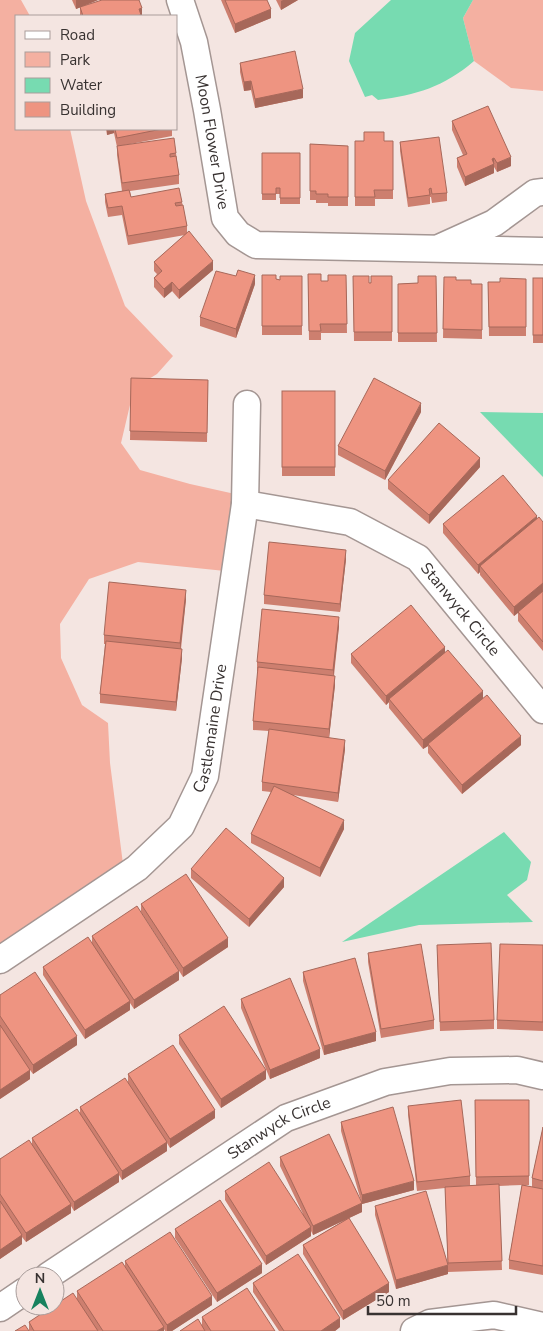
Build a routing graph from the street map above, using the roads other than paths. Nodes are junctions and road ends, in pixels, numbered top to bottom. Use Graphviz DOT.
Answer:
graph roads {
  1 [pos="180,0"];
  2 [pos="543,192"];
  3 [pos="434,250"];
  4 [pos="543,251"];
  5 [pos="247,404"];
  6 [pos="244,504"];
  7 [pos="543,710"];
  8 [pos="0,960"];
  9 [pos="543,1076"];
  10 [pos="63,1266"];
  11 [pos="15,1298"];
  12 [pos="0,1308"];
  13 [pos="543,1326"];
  14 [pos="414,1331"];
  1 -- 3 [label="street, Moon Flower Drive"];
  2 -- 3 [label="street, Moon Flower Drive"];
  3 -- 4 [label="street, Moon Flower Drive"];
  5 -- 6 [label="street, Castlemaine Drive"];
  6 -- 7 [label="street, Stanwyck Circle"];
  6 -- 8 [label="street, Castlemaine Drive"];
  9 -- 10 [label="street, Stanwyck Circle"];
  11 -- 12 [label="street"];
  13 -- 14 [label="street"];
}
